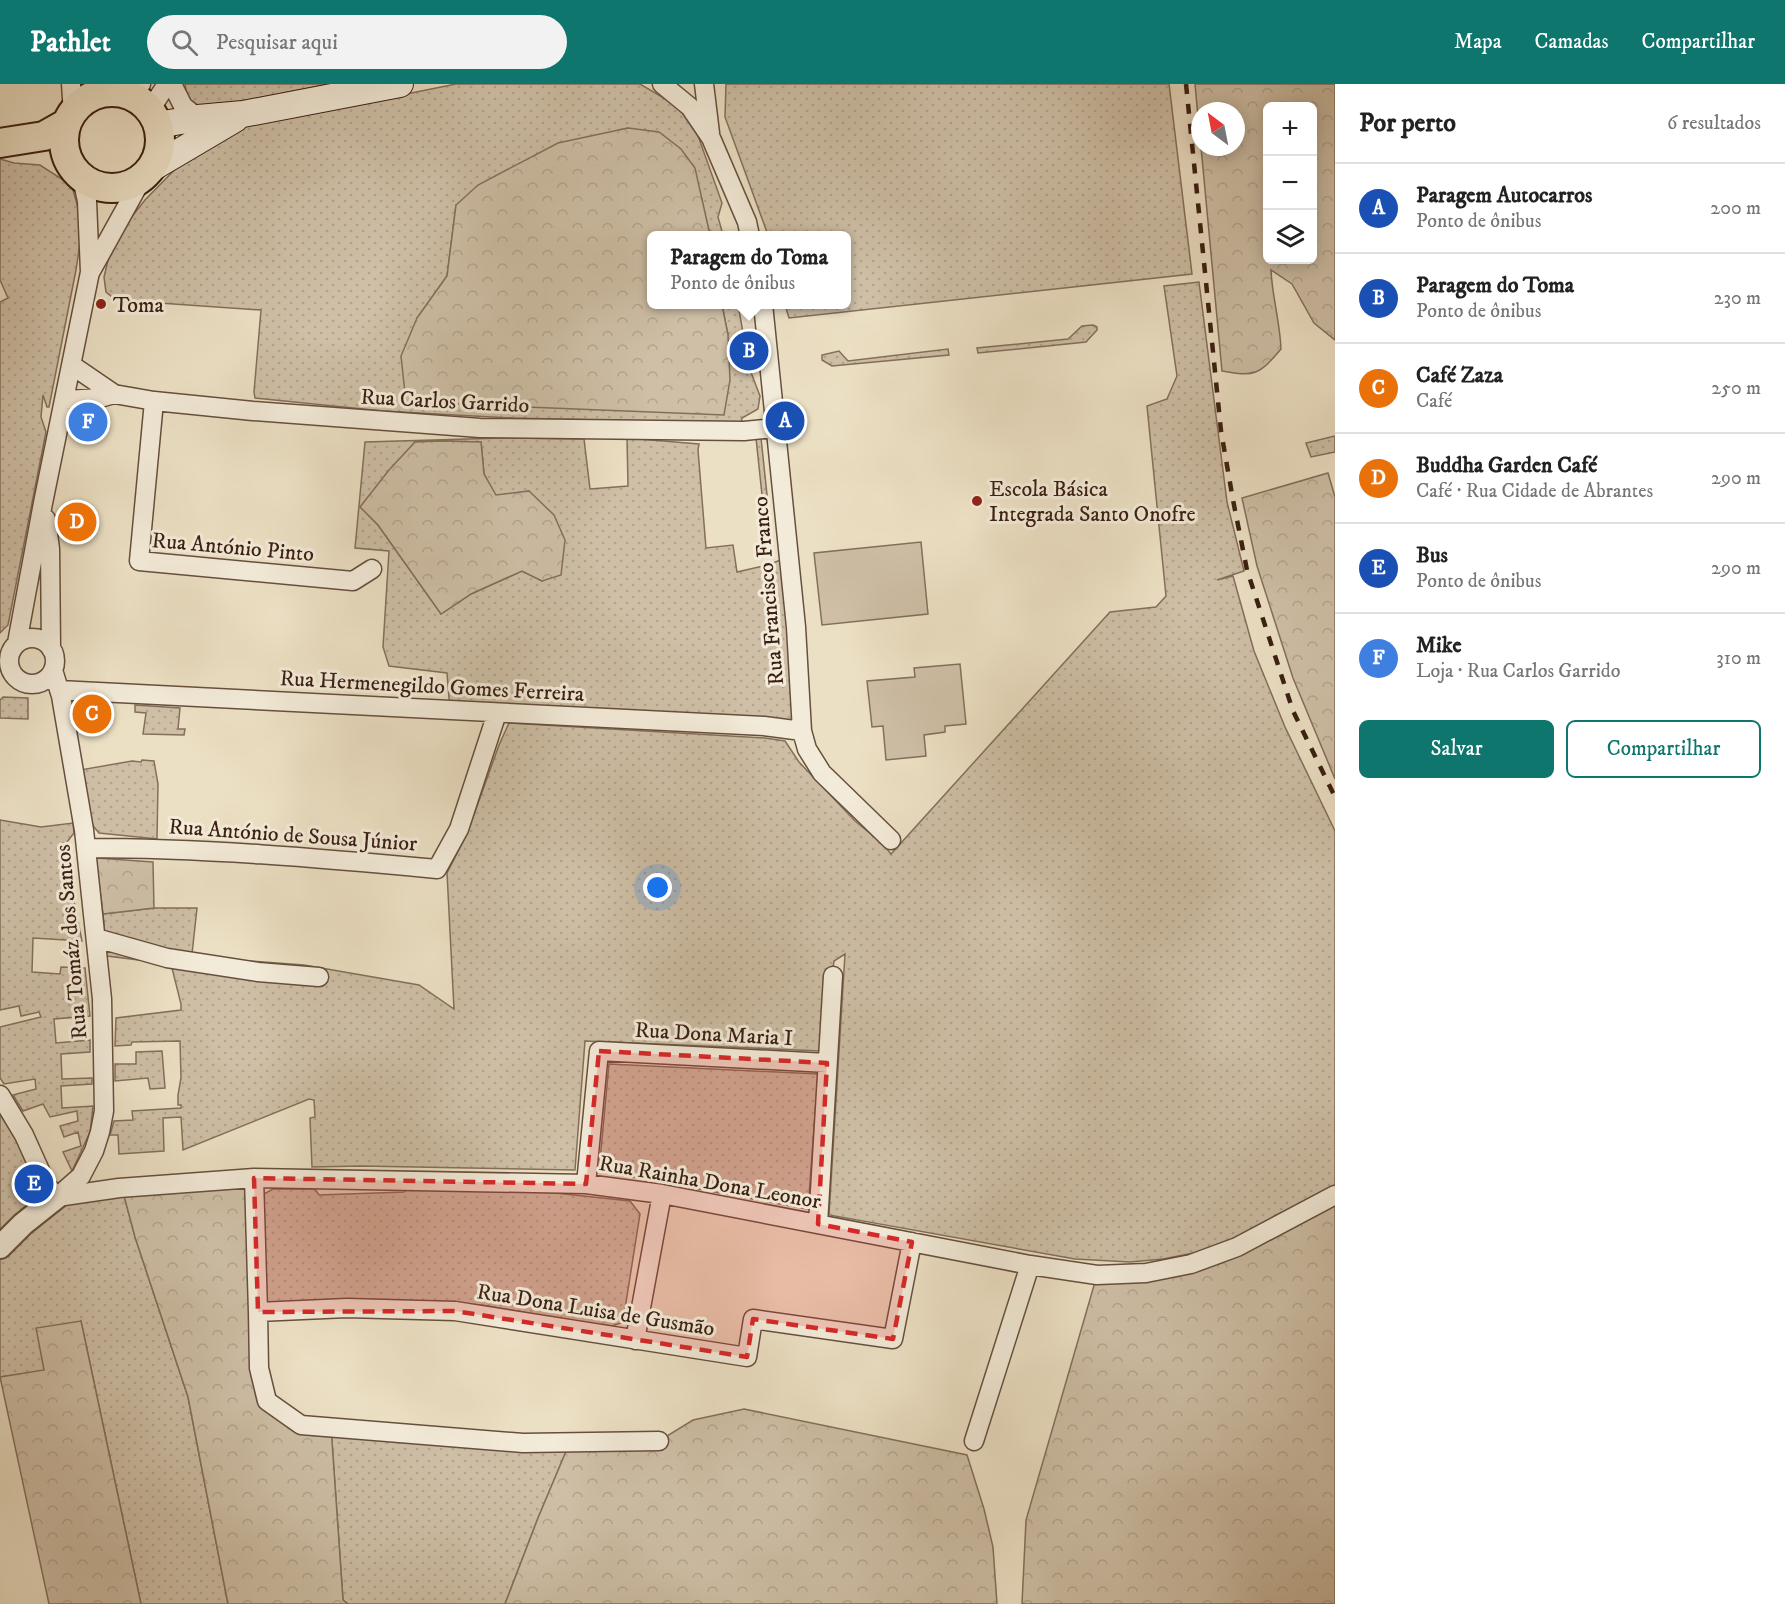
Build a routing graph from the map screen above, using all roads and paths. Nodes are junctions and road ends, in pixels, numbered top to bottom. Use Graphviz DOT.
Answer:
graph roads {
  1 [pos="71,84"];
  2 [pos="170,84"];
  3 [pos="400,84"];
  4 [pos="662,84"];
  5 [pos="704,84"];
  6 [pos="130,98"];
  7 [pos="243,114"];
  8 [pos="70,118"];
  9 [pos="198,118"];
  10 [pos="711,138"];
  11 [pos="7,147"];
  12 [pos="76,170"];
  13 [pos="147,172"];
  14 [pos="749,231"];
  15 [pos="90,272"];
  16 [pos="764,309"];
  17 [pos="73,366"];
  18 [pos="114,394"];
  19 [pos="65,400"];
  20 [pos="154,401"];
  21 [pos="776,428"];
  22 [pos="44,503"];
  23 [pos="372,569"];
  24 [pos="51,649"];
  25 [pos="8,659"];
  26 [pos="53,670"];
  27 [pos="59,690"];
  28 [pos="497,712"];
  29 [pos="802,731"];
  30 [pos="891,840"];
  31 [pos="86,848"];
  32 [pos="96,938"];
  33 [pos="833,976"];
  34 [pos="319,977"];
  35 [pos="827,1063"];
  36 [pos="0,1095"];
  37 [pos="254,1178"];
  38 [pos="586,1184"];
  39 [pos="662,1194"];
  40 [pos="1335,1196"];
  41 [pos="57,1197"];
  42 [pos="818,1224"];
  43 [pos="912,1242"];
  44 [pos="0,1247"];
  45 [pos="1030,1265"];
  46 [pos="258,1312"];
  47 [pos="635,1340"];
  48 [pos="659,1441"];
  49 [pos="974,1441"];
  1 -- 8 [label="street"];
  2 -- 6 [label="street"];
  2 -- 9 [label="street"];
  3 -- 7 [label="main road"];
  4 -- 10 [label="street"];
  5 -- 10 [label="street"];
  6 -- 8 [label="main road"];
  6 -- 9 [label="main road"];
  6 -- 13 [label="main road"];
  7 -- 9 [label="main road"];
  7 -- 13 [label="main road"];
  8 -- 11 [label="main road"];
  8 -- 12 [label="main road"];
  10 -- 14 [label="street"];
  11 -- 12 [label="main road"];
  12 -- 13 [label="main road"];
  12 -- 15 [label="street"];
  13 -- 15 [label="street"];
  15 -- 17 [label="street"];
  16 -- 21 [label="street, Rua Francisco Franco"];
  17 -- 18 [label="street, Rua Carlos Garrido"];
  17 -- 19 [label="street"];
  18 -- 19 [label="street, Rua Carlos Garrido"];
  18 -- 20 [label="street, Rua Carlos Garrido"];
  19 -- 22 [label="street"];
  20 -- 21 [label="street, Rua Carlos Garrido"];
  20 -- 23 [label="street, Rua António Pinto"];
  21 -- 29 [label="street, Rua Francisco Franco"];
  22 -- 24 [label="street"];
  22 -- 25 [label="street"];
  24 -- 25 [label="street"];
  24 -- 26 [label="street"];
  25 -- 26 [label="street"];
  26 -- 27 [label="street, Rua Tomáz dos Santos"];
  27 -- 28 [label="street, Rua Hermenegildo Gomes Ferreira"];
  27 -- 31 [label="street, Rua Tomáz dos Santos"];
  28 -- 29 [label="street, Rua Hermenegildo Gomes Ferreira"];
  28 -- 31 [label="street, Rua António de Sousa Júnior"];
  29 -- 30 [label="street, Rua Francisco Franco"];
  31 -- 32 [label="street, Rua Tomáz dos Santos"];
  32 -- 34 [label="street"];
  32 -- 41 [label="street, Rua Tomáz dos Santos"];
  33 -- 35 [label="street"];
  35 -- 38 [label="street, Rua Dona Maria I"];
  35 -- 42 [label="street"];
  36 -- 41 [label="street"];
  37 -- 38 [label="street, Rua Rainha Dona Leonor"];
  37 -- 41 [label="street, Rua Rainha Dona Leonor"];
  37 -- 46 [label="street"];
  38 -- 39 [label="street, Rua Rainha Dona Leonor"];
  39 -- 42 [label="street, Rua Rainha Dona Leonor"];
  39 -- 47 [label="street"];
  40 -- 45 [label="street, Rua Rainha Dona Leonor"];
  41 -- 44 [label="street"];
  42 -- 43 [label="street, Rua Rainha Dona Leonor"];
  43 -- 45 [label="street, Rua Rainha Dona Leonor"];
  43 -- 47 [label="street, Rua Dona Luisa de Gusmão"];
  45 -- 49 [label="street"];
  46 -- 47 [label="street, Rua Dona Luisa de Gusmão"];
  46 -- 48 [label="street"];
}
